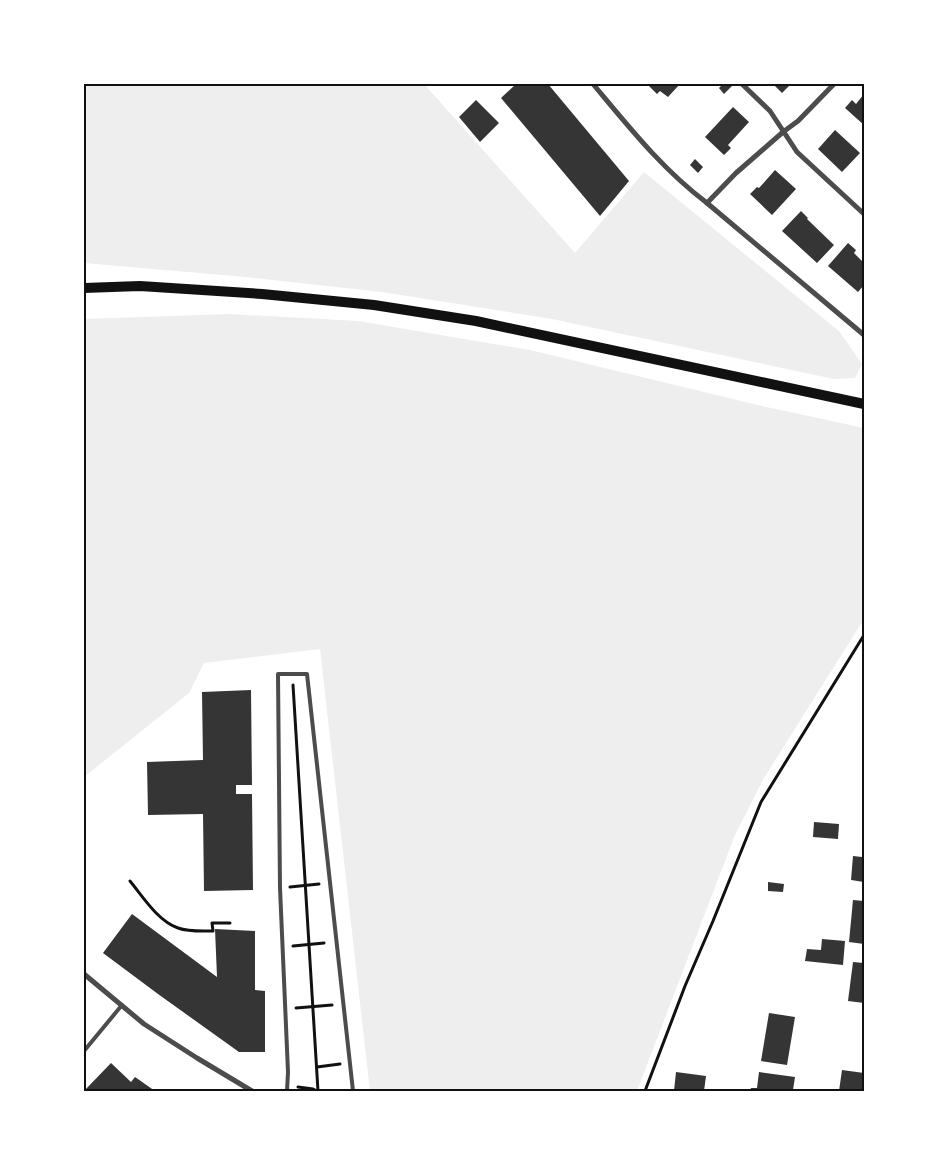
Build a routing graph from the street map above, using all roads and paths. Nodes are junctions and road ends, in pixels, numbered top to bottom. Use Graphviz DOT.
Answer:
graph roads {
  1 [pos="593,84"];
  2 [pos="742,84"];
  3 [pos="834,84"];
  4 [pos="783,132"];
  5 [pos="708,203"];
  6 [pos="864,214"];
  7 [pos="84,288"];
  8 [pos="864,334"];
  9 [pos="864,404"];
  10 [pos="864,635"];
  11 [pos="293,674"];
  12 [pos="130,881"];
  13 [pos="330,883"];
  14 [pos="305,885"];
  15 [pos="280,888"];
  16 [pos="230,923"];
  17 [pos="337,942"];
  18 [pos="310,944"];
  19 [pos="283,947"];
  20 [pos="84,974"];
  21 [pos="344,1004"];
  22 [pos="122,1005"];
  23 [pos="314,1007"];
  24 [pos="285,1009"];
  25 [pos="84,1051"];
  26 [pos="350,1064"];
  27 [pos="317,1067"];
  28 [pos="287,1089"];
  29 [pos="252,1091"];
  30 [pos="317,1091"];
  31 [pos="353,1091"];
  32 [pos="645,1091"];
  1 -- 5 [label="street"];
  2 -- 4 [label="street"];
  3 -- 4 [label="street"];
  4 -- 5 [label="street"];
  4 -- 6 [label="street"];
  5 -- 8 [label="street"];
  7 -- 9 [label="main road"];
  10 -- 32 [label="path"];
  11 -- 13 [label="lane"];
  11 -- 14 [label="path"];
  11 -- 15 [label="lane"];
  12 -- 16 [label="path"];
  13 -- 14 [label="path"];
  13 -- 17 [label="lane"];
  14 -- 15 [label="path"];
  14 -- 18 [label="path"];
  15 -- 19 [label="lane"];
  17 -- 18 [label="path"];
  17 -- 21 [label="lane"];
  18 -- 19 [label="path"];
  18 -- 23 [label="path"];
  19 -- 24 [label="lane"];
  20 -- 22 [label="street"];
  21 -- 23 [label="path"];
  21 -- 26 [label="lane"];
  22 -- 25 [label="lane"];
  22 -- 29 [label="street"];
  23 -- 24 [label="path"];
  23 -- 27 [label="path"];
  24 -- 28 [label="lane"];
  26 -- 27 [label="path"];
  26 -- 31 [label="lane"];
  27 -- 30 [label="path"];
  28 -- 30 [label="path"];
}
